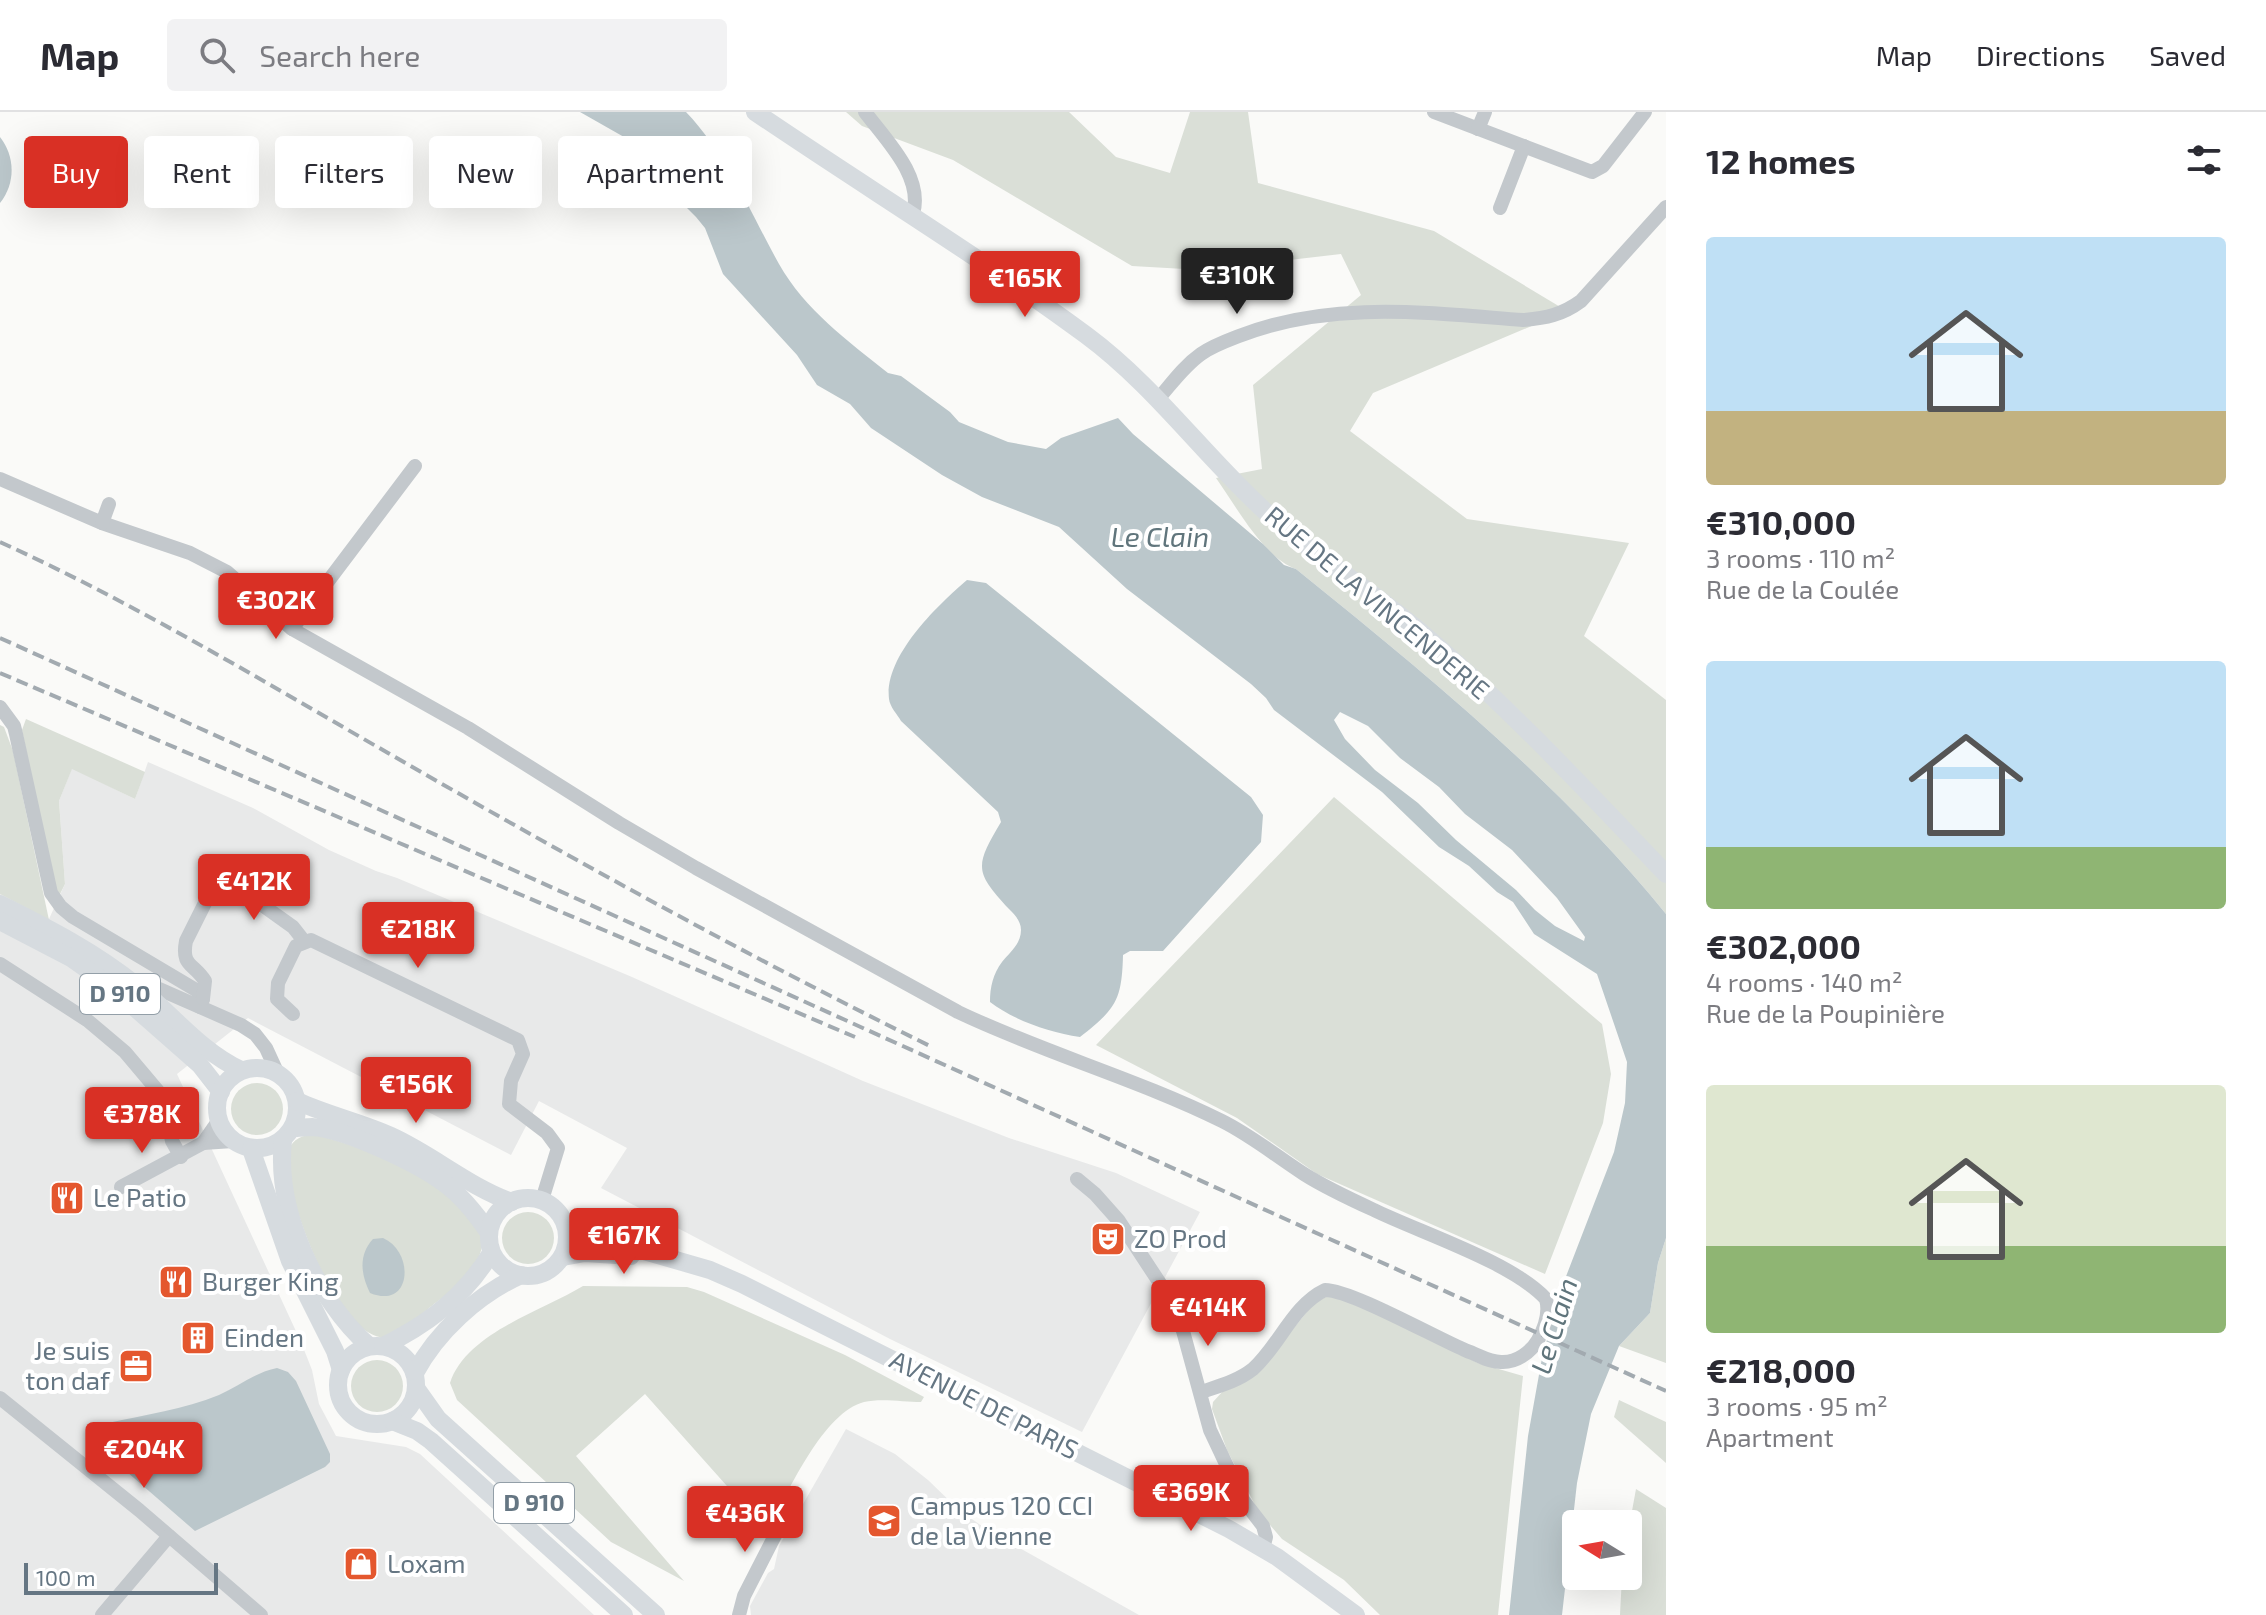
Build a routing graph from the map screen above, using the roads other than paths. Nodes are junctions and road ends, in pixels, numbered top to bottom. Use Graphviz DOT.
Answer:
graph roads {
  1 [pos="755,112"];
  2 [pos="865,112"];
  3 [pos="1434,112"];
  4 [pos="1485,112"];
  5 [pos="1645,112"];
  6 [pos="1478,129"];
  7 [pos="1524,146"];
  8 [pos="1666,207"];
  9 [pos="1500,208"];
  10 [pos="913,214"];
  11 [pos="1159,398"];
  12 [pos="415,466"];
  13 [pos="0,479"];
  14 [pos="109,504"];
  15 [pos="102,523"];
  16 [pos="292,629"];
  17 [pos="0,707"];
  18 [pos="1666,874"];
  19 [pos="0,904"];
  20 [pos="0,921"];
  21 [pos="304,941"];
  22 [pos="0,964"];
  23 [pos="138,987"];
  24 [pos="202,1003"];
  25 [pos="293,1014"];
  26 [pos="241,1070"];
  27 [pos="277,1072"];
  28 [pos="221,1092"];
  29 [pos="297,1101"];
  30 [pos="219,1120"];
  31 [pos="288,1134"];
  32 [pos="233,1141"];
  33 [pos="203,1143"];
  34 [pos="251,1149"];
  35 [pos="181,1157"];
  36 [pos="1077,1179"];
  37 [pos="121,1187"];
  38 [pos="542,1200"];
  39 [pos="512,1202"];
  40 [pos="566,1225"];
  41 [pos="489,1233"];
  42 [pos="491,1253"];
  43 [pos="563,1257"];
  44 [pos="685,1263"];
  45 [pos="521,1275"];
  46 [pos="376,1346"];
  47 [pos="341,1370"];
  48 [pos="416,1381"];
  49 [pos="1201,1392"];
  50 [pos="0,1398"];
  51 [pos="392,1421"];
  52 [pos="790,1506"];
  53 [pos="169,1536"];
  54 [pos="1263,1549"];
  55 [pos="102,1615"];
  56 [pos="261,1615"];
  57 [pos="624,1615"];
  58 [pos="656,1615"];
  59 [pos="739,1615"];
  60 [pos="1356,1615"];
  1 -- 10 [label="main road, RUE DE LA VINCENDERIE"];
  2 -- 10 [label="street"];
  3 -- 6 [label="street"];
  4 -- 6 [label="street"];
  5 -- 7 [label="street"];
  6 -- 7 [label="street"];
  7 -- 9 [label="street"];
  8 -- 11 [label="street"];
  10 -- 11 [label="main road, RUE DE LA VINCENDERIE"];
  11 -- 18 [label="main road, RUE DE LA VINCENDERIE"];
  12 -- 16 [label="street"];
  13 -- 15 [label="street"];
  14 -- 15 [label="street"];
  15 -- 16 [label="street"];
  16 -- 49 [label="street"];
  17 -- 24 [label="street"];
  19 -- 23 [label="main road, D 910"];
  20 -- 28 [label="main road, D 910"];
  21 -- 24 [label="street"];
  21 -- 25 [label="street"];
  21 -- 38 [label="street"];
  22 -- 35 [label="street"];
  23 -- 24 [label="street"];
  23 -- 26 [label="main road, D 910"];
  24 -- 27 [label="street"];
  26 -- 27 [label="main road"];
  26 -- 28 [label="main road"];
  27 -- 29 [label="main road"];
  28 -- 30 [label="main road"];
  29 -- 31 [label="main road"];
  29 -- 39 [label="main road"];
  30 -- 32 [label="main road"];
  30 -- 33 [label="street"];
  31 -- 34 [label="main road"];
  31 -- 41 [label="main road"];
  31 -- 46 [label="main road"];
  32 -- 33 [label="street"];
  32 -- 34 [label="main road"];
  33 -- 35 [label="street"];
  34 -- 47 [label="main road"];
  35 -- 37 [label="street"];
  36 -- 49 [label="street"];
  38 -- 39 [label="main road"];
  38 -- 40 [label="main road"];
  39 -- 41 [label="main road"];
  40 -- 43 [label="main road"];
  40 -- 44 [label="main road, AVENUE DE PARIS"];
  41 -- 42 [label="main road"];
  42 -- 45 [label="main road"];
  42 -- 46 [label="main road"];
  43 -- 44 [label="main road, AVENUE DE PARIS"];
  43 -- 45 [label="main road"];
  44 -- 54 [label="main road, AVENUE DE PARIS"];
  45 -- 48 [label="main road"];
  46 -- 47 [label="main road"];
  46 -- 48 [label="main road"];
  47 -- 51 [label="main road"];
  48 -- 51 [label="main road"];
  48 -- 58 [label="main road, D 910"];
  49 -- 54 [label="street"];
  50 -- 53 [label="street"];
  51 -- 57 [label="main road, D 910"];
  52 -- 59 [label="street"];
  53 -- 55 [label="street"];
  53 -- 56 [label="street"];
  54 -- 60 [label="main road, AVENUE DE PARIS"];
}
